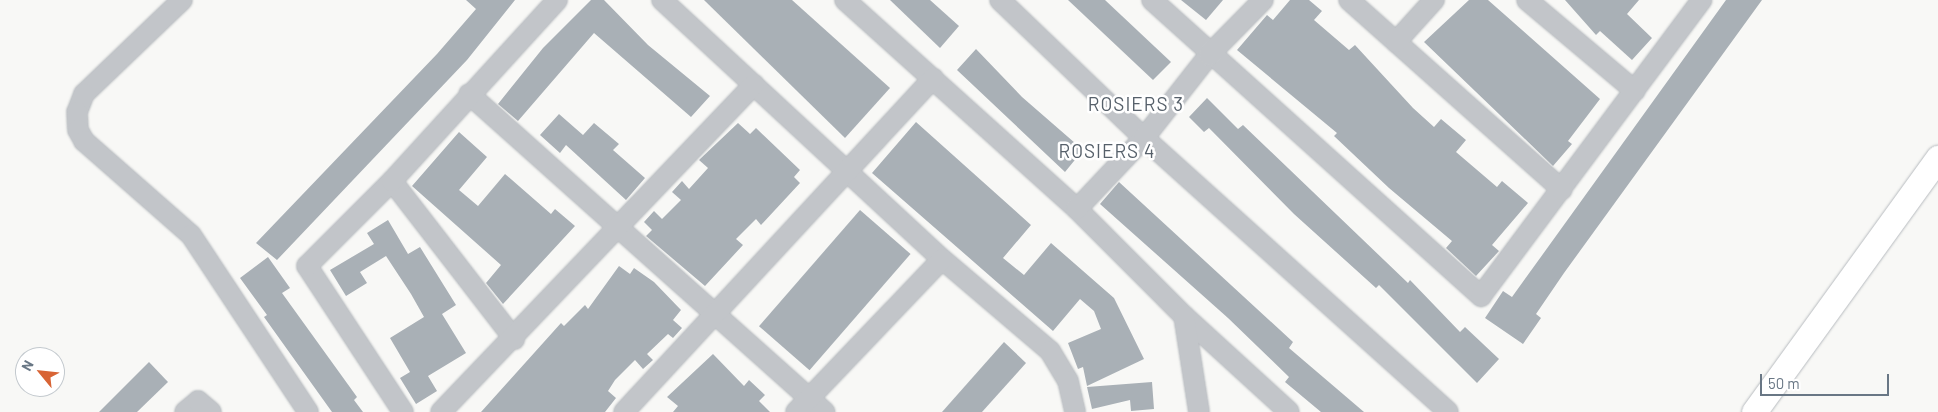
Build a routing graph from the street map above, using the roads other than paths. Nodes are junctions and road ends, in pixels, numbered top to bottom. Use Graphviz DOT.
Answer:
graph roads {
  1 [pos="182,0"];
  2 [pos="557,0"];
  3 [pos="662,0"];
  4 [pos="845,0"];
  5 [pos="1000,0"];
  6 [pos="1152,0"];
  7 [pos="1263,0"];
  8 [pos="1349,0"];
  9 [pos="1434,0"];
  10 [pos="1527,0"];
  11 [pos="1702,0"];
  12 [pos="1396,42"];
  13 [pos="1209,55"];
  14 [pos="933,78"];
  15 [pos="754,84"];
  16 [pos="1635,91"];
  17 [pos="469,94"];
  18 [pos="1144,138"];
  19 [pos="1938,158"];
  20 [pos="847,170"];
  21 [pos="392,181"];
  22 [pos="1562,190"];
  23 [pos="1078,209"];
  24 [pos="620,229"];
  25 [pos="942,260"];
  26 [pos="717,314"];
  27 [pos="1184,316"];
  28 [pos="514,339"];
  29 [pos="802,405"];
  30 [pos="185,412"];
  31 [pos="211,412"];
  32 [pos="308,412"];
  33 [pos="403,412"];
  34 [pos="441,412"];
  35 [pos="624,412"];
  36 [pos="825,412"];
  37 [pos="1075,412"];
  38 [pos="1199,412"];
  39 [pos="1289,412"];
  40 [pos="1448,412"];
  41 [pos="1754,412"];
  1 -- 32 [label="street"];
  2 -- 17 [label="street"];
  3 -- 15 [label="street"];
  4 -- 14 [label="street"];
  5 -- 18 [label="street"];
  6 -- 13 [label="street"];
  7 -- 13 [label="street"];
  8 -- 12 [label="street"];
  9 -- 12 [label="street"];
  10 -- 16 [label="street"];
  11 -- 16 [label="street"];
  12 -- 22 [label="street"];
  13 -- 18 [label="street"];
  13 -- 22 [label="street"];
  14 -- 20 [label="street"];
  14 -- 23 [label="street"];
  15 -- 20 [label="street"];
  15 -- 24 [label="street"];
  16 -- 22 [label="street"];
  17 -- 21 [label="street"];
  17 -- 24 [label="street"];
  18 -- 23 [label="street"];
  18 -- 40 [label="street"];
  19 -- 41 [label="main road"];
  20 -- 25 [label="street"];
  20 -- 26 [label="street"];
  21 -- 28 [label="street"];
  21 -- 33 [label="street"];
  23 -- 27 [label="street"];
  24 -- 26 [label="street"];
  24 -- 28 [label="street"];
  25 -- 29 [label="street"];
  25 -- 37 [label="street"];
  26 -- 29 [label="street"];
  26 -- 35 [label="street"];
  27 -- 38 [label="street"];
  27 -- 39 [label="street"];
  28 -- 34 [label="street"];
  29 -- 36 [label="street"];
  30 -- 31 [label="street"];
}
